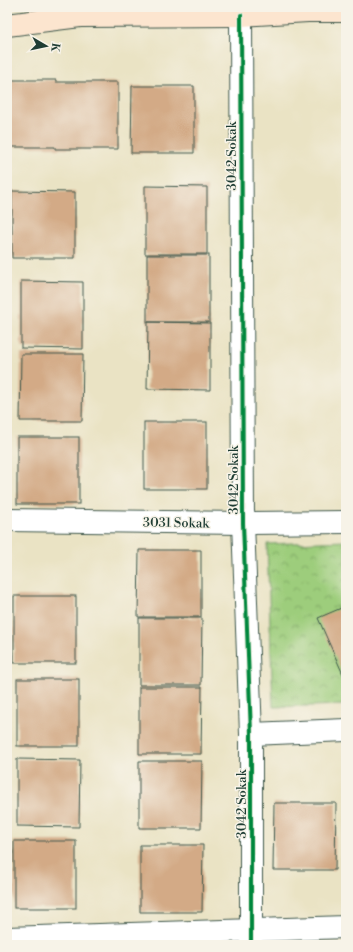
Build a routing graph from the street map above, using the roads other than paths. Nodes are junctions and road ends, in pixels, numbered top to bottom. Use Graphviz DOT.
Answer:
graph roads {
  1 [pos="308,9"];
  2 [pos="346,11"];
  3 [pos="80,12"];
  4 [pos="241,14"];
  5 [pos="7,26"];
  6 [pos="7,520"];
  7 [pos="346,522"];
  8 [pos="243,523"];
  9 [pos="346,730"];
  10 [pos="250,734"];
  11 [pos="346,927"];
  12 [pos="251,937"];
  13 [pos="7,938"];
  1 -- 2 [label="street"];
  1 -- 4 [label="street"];
  3 -- 4 [label="street"];
  3 -- 5 [label="street"];
  4 -- 8 [label="street, 3042 Sokak"];
  6 -- 8 [label="street, 3031 Sokak"];
  7 -- 8 [label="street, 3031 Sokak"];
  8 -- 10 [label="street, 3042 Sokak"];
  9 -- 10 [label="street"];
  10 -- 12 [label="street, 3042 Sokak"];
  11 -- 12 [label="street"];
  12 -- 13 [label="street"];
}
